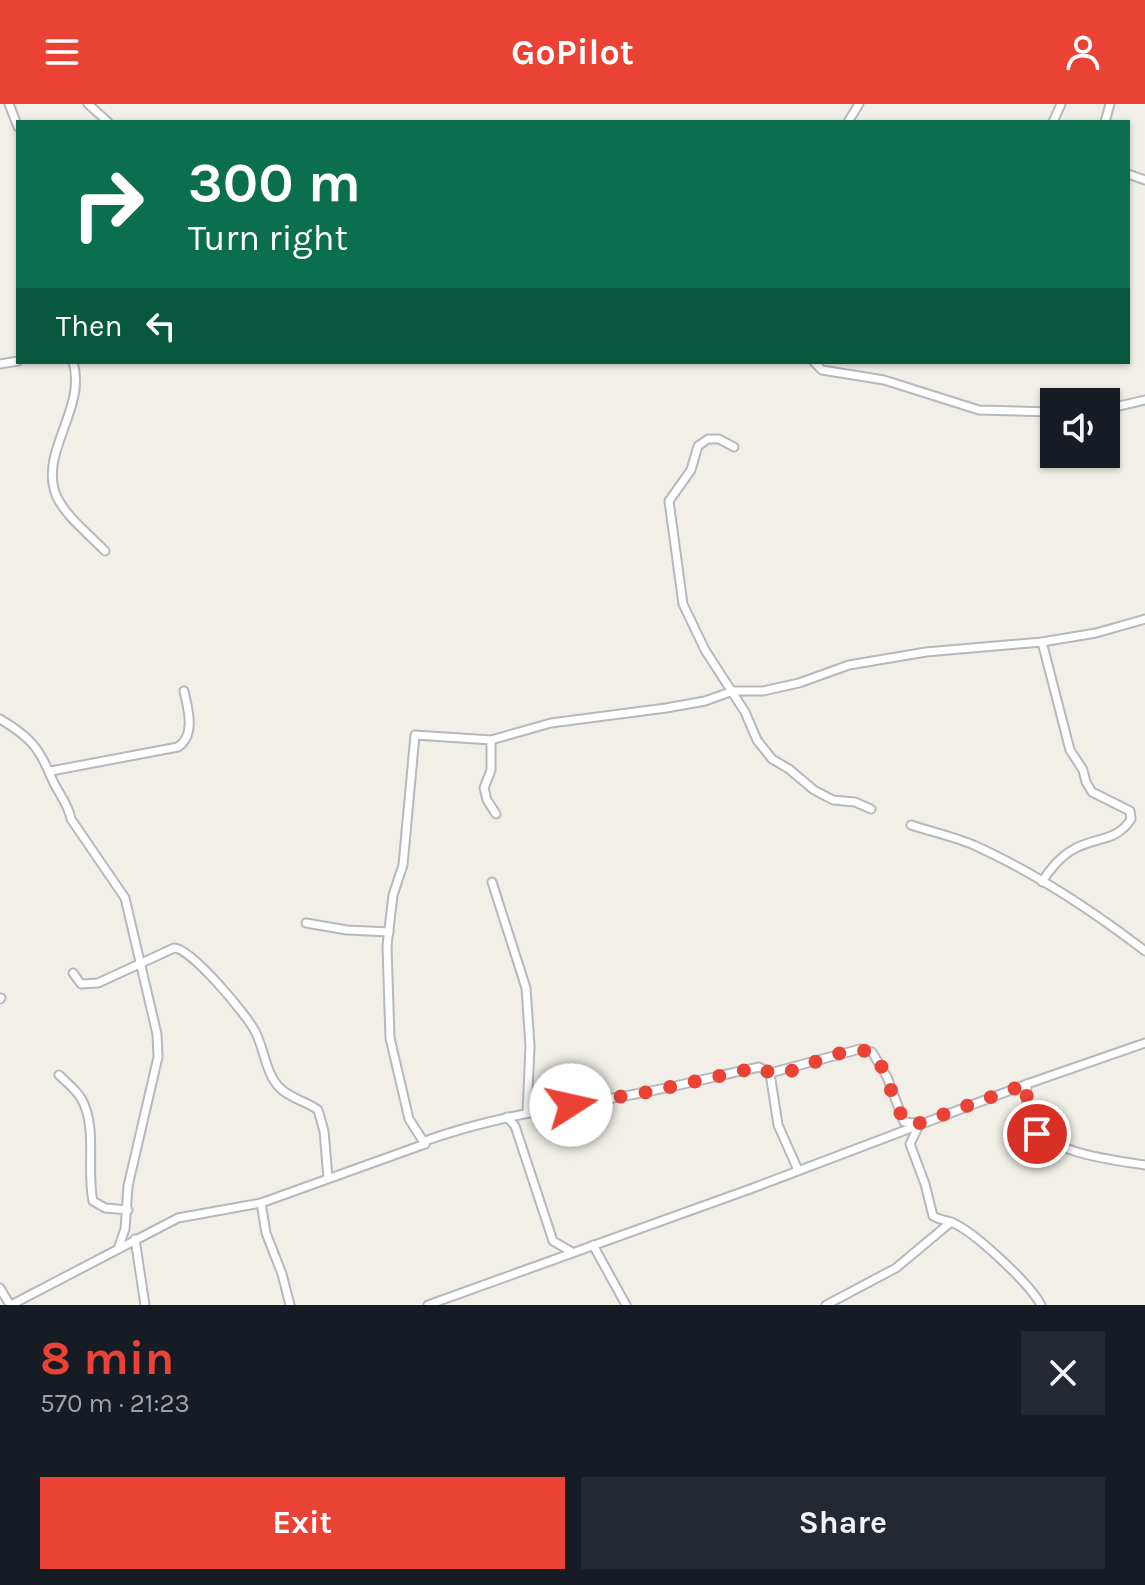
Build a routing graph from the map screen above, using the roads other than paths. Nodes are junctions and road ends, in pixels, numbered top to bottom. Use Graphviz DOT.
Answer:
graph roads {
  1 [pos="88,104"];
  2 [pos="106,120"];
  3 [pos="73,364"];
  4 [pos="816,364"];
  5 [pos="1145,400"];
  6 [pos="1120,406"];
  7 [pos="1040,412"];
  8 [pos="734,447"];
  9 [pos="105,551"];
  10 [pos="1145,619"];
  11 [pos="1042,642"];
  12 [pos="184,691"];
  13 [pos="733,691"];
  14 [pos="0,719"];
  15 [pos="491,740"];
  16 [pos="51,771"];
  17 [pos="871,809"];
  18 [pos="496,814"];
  19 [pos="911,825"];
  20 [pos="492,882"];
  21 [pos="1042,882"];
  22 [pos="306,923"];
  23 [pos="389,932"];
  24 [pos="1145,951"];
  25 [pos="141,964"];
  26 [pos="73,973"];
  27 [pos="1145,1043"];
  28 [pos="770,1073"];
  29 [pos="59,1075"];
  30 [pos="1027,1084"];
  31 [pos="523,1114"];
  32 [pos="507,1117"];
  33 [pos="920,1123"];
  34 [pos="515,1126"];
  35 [pos="425,1144"];
  36 [pos="1145,1165"];
  37 [pos="798,1170"];
  38 [pos="328,1178"];
  39 [pos="261,1203"];
  40 [pos="128,1210"];
  41 [pos="951,1222"];
  42 [pos="135,1239"];
  43 [pos="593,1245"];
  44 [pos="118,1249"];
  45 [pos="572,1252"];
  46 [pos="0,1288"];
  47 [pos="11,1305"];
  48 [pos="145,1305"];
  49 [pos="290,1305"];
  50 [pos="428,1305"];
  51 [pos="626,1305"];
  52 [pos="826,1305"];
  53 [pos="1041,1305"];
  1 -- 2 [label="street"];
  3 -- 9 [label="street"];
  4 -- 7 [label="street"];
  5 -- 6 [label="street"];
  8 -- 13 [label="street"];
  10 -- 11 [label="street"];
  11 -- 13 [label="street"];
  11 -- 21 [label="street"];
  12 -- 16 [label="street"];
  13 -- 15 [label="street"];
  13 -- 17 [label="street"];
  14 -- 16 [label="street"];
  15 -- 18 [label="street"];
  15 -- 23 [label="street"];
  16 -- 25 [label="street"];
  19 -- 21 [label="street"];
  20 -- 31 [label="street"];
  21 -- 24 [label="street"];
  22 -- 23 [label="street"];
  23 -- 35 [label="street"];
  25 -- 26 [label="street"];
  25 -- 38 [label="street"];
  25 -- 40 [label="street"];
  27 -- 30 [label="street"];
  28 -- 31 [label="street"];
  28 -- 33 [label="street"];
  28 -- 37 [label="street"];
  29 -- 40 [label="street"];
  30 -- 33 [label="street"];
  30 -- 36 [label="street"];
  31 -- 32 [label="street"];
  31 -- 34 [label="street"];
  32 -- 34 [label="street"];
  32 -- 35 [label="street"];
  33 -- 37 [label="street"];
  33 -- 41 [label="street"];
  34 -- 45 [label="street"];
  35 -- 38 [label="street"];
  37 -- 43 [label="street"];
  38 -- 39 [label="street"];
  39 -- 42 [label="street"];
  39 -- 49 [label="street"];
  40 -- 44 [label="street"];
  41 -- 52 [label="street"];
  41 -- 53 [label="street"];
  42 -- 44 [label="street"];
  42 -- 48 [label="street"];
  43 -- 45 [label="street"];
  43 -- 51 [label="street"];
  44 -- 47 [label="street"];
  45 -- 50 [label="street"];
  46 -- 47 [label="street"];
}
